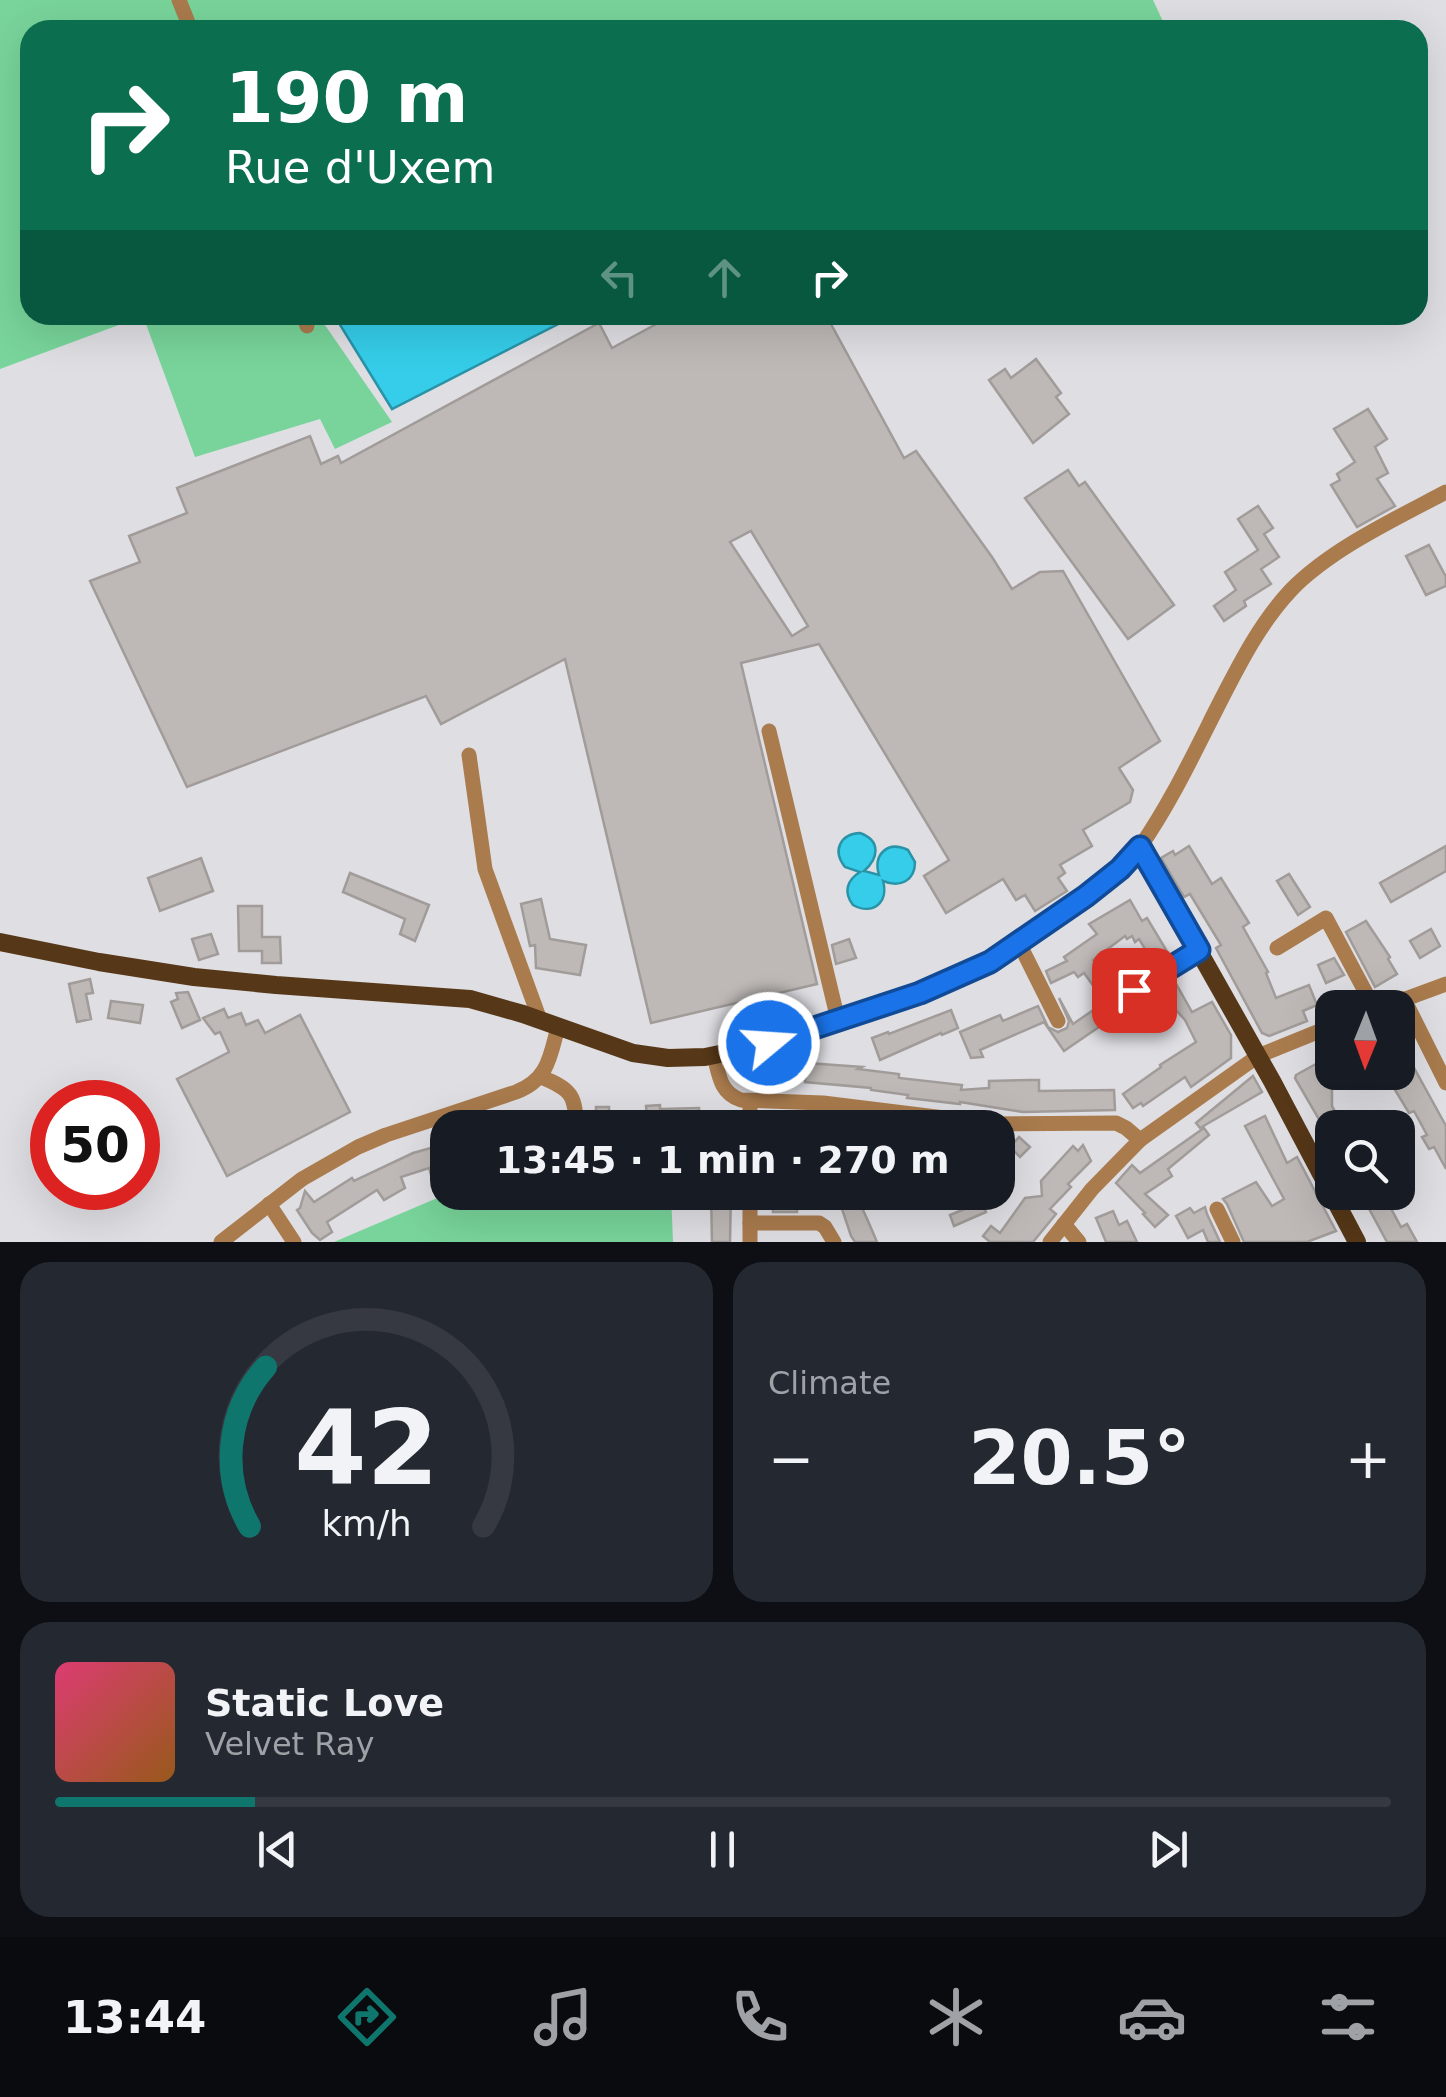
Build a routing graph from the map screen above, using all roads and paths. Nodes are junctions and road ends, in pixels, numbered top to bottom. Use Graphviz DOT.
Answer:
graph roads {
  1 [pos="1446,492"];
  2 [pos="770,731"];
  3 [pos="469,755"];
  4 [pos="1140,847"];
  5 [pos="0,942"];
  6 [pos="1019,943"];
  7 [pos="1277,948"];
  8 [pos="1199,950"];
  9 [pos="1446,984"];
  10 [pos="1134,990"];
  11 [pos="1368,990"];
  12 [pos="1415,995"];
  13 [pos="838,1020"];
  14 [pos="1058,1021"];
  15 [pos="1415,1021"];
  16 [pos="549,1023"];
  17 [pos="1315,1033"];
  18 [pos="714,1055"];
  19 [pos="1258,1056"];
  20 [pos="541,1077"];
  21 [pos="1446,1083"];
  22 [pos="750,1101"];
  23 [pos="576,1110"];
  24 [pos="750,1110"];
  25 [pos="1140,1140"];
  26 [pos="269,1204"];
  27 [pos="1217,1209"];
  28 [pos="750,1210"];
  29 [pos="750,1223"];
  30 [pos="1064,1224"];
  31 [pos="222,1242"];
  32 [pos="294,1242"];
  33 [pos="750,1242"];
  34 [pos="834,1242"];
  35 [pos="1050,1242"];
  36 [pos="1079,1242"];
  37 [pos="1232,1242"];
  38 [pos="1357,1242"];
  1 -- 4 [label="street"];
  2 -- 13 [label="street"];
  3 -- 16 [label="street"];
  4 -- 6 [label="main road"];
  4 -- 8 [label="main road"];
  5 -- 16 [label="main road"];
  6 -- 13 [label="main road"];
  6 -- 14 [label="street"];
  7 -- 11 [label="street"];
  8 -- 10 [label="street"];
  8 -- 19 [label="main road"];
  9 -- 12 [label="street"];
  13 -- 18 [label="main road"];
  15 -- 21 [label="street"];
  16 -- 18 [label="main road"];
  16 -- 20 [label="street"];
  17 -- 19 [label="street"];
  18 -- 22 [label="street"];
  19 -- 25 [label="street"];
  19 -- 38 [label="main road"];
  20 -- 23 [label="street"];
  20 -- 26 [label="street"];
  22 -- 24 [label="street"];
  22 -- 25 [label="street"];
  25 -- 30 [label="street"];
  26 -- 31 [label="street"];
  26 -- 32 [label="street"];
  27 -- 37 [label="street"];
  28 -- 29 [label="street"];
  29 -- 33 [label="street"];
  29 -- 34 [label="street"];
  30 -- 35 [label="street"];
  30 -- 36 [label="street"];
}
